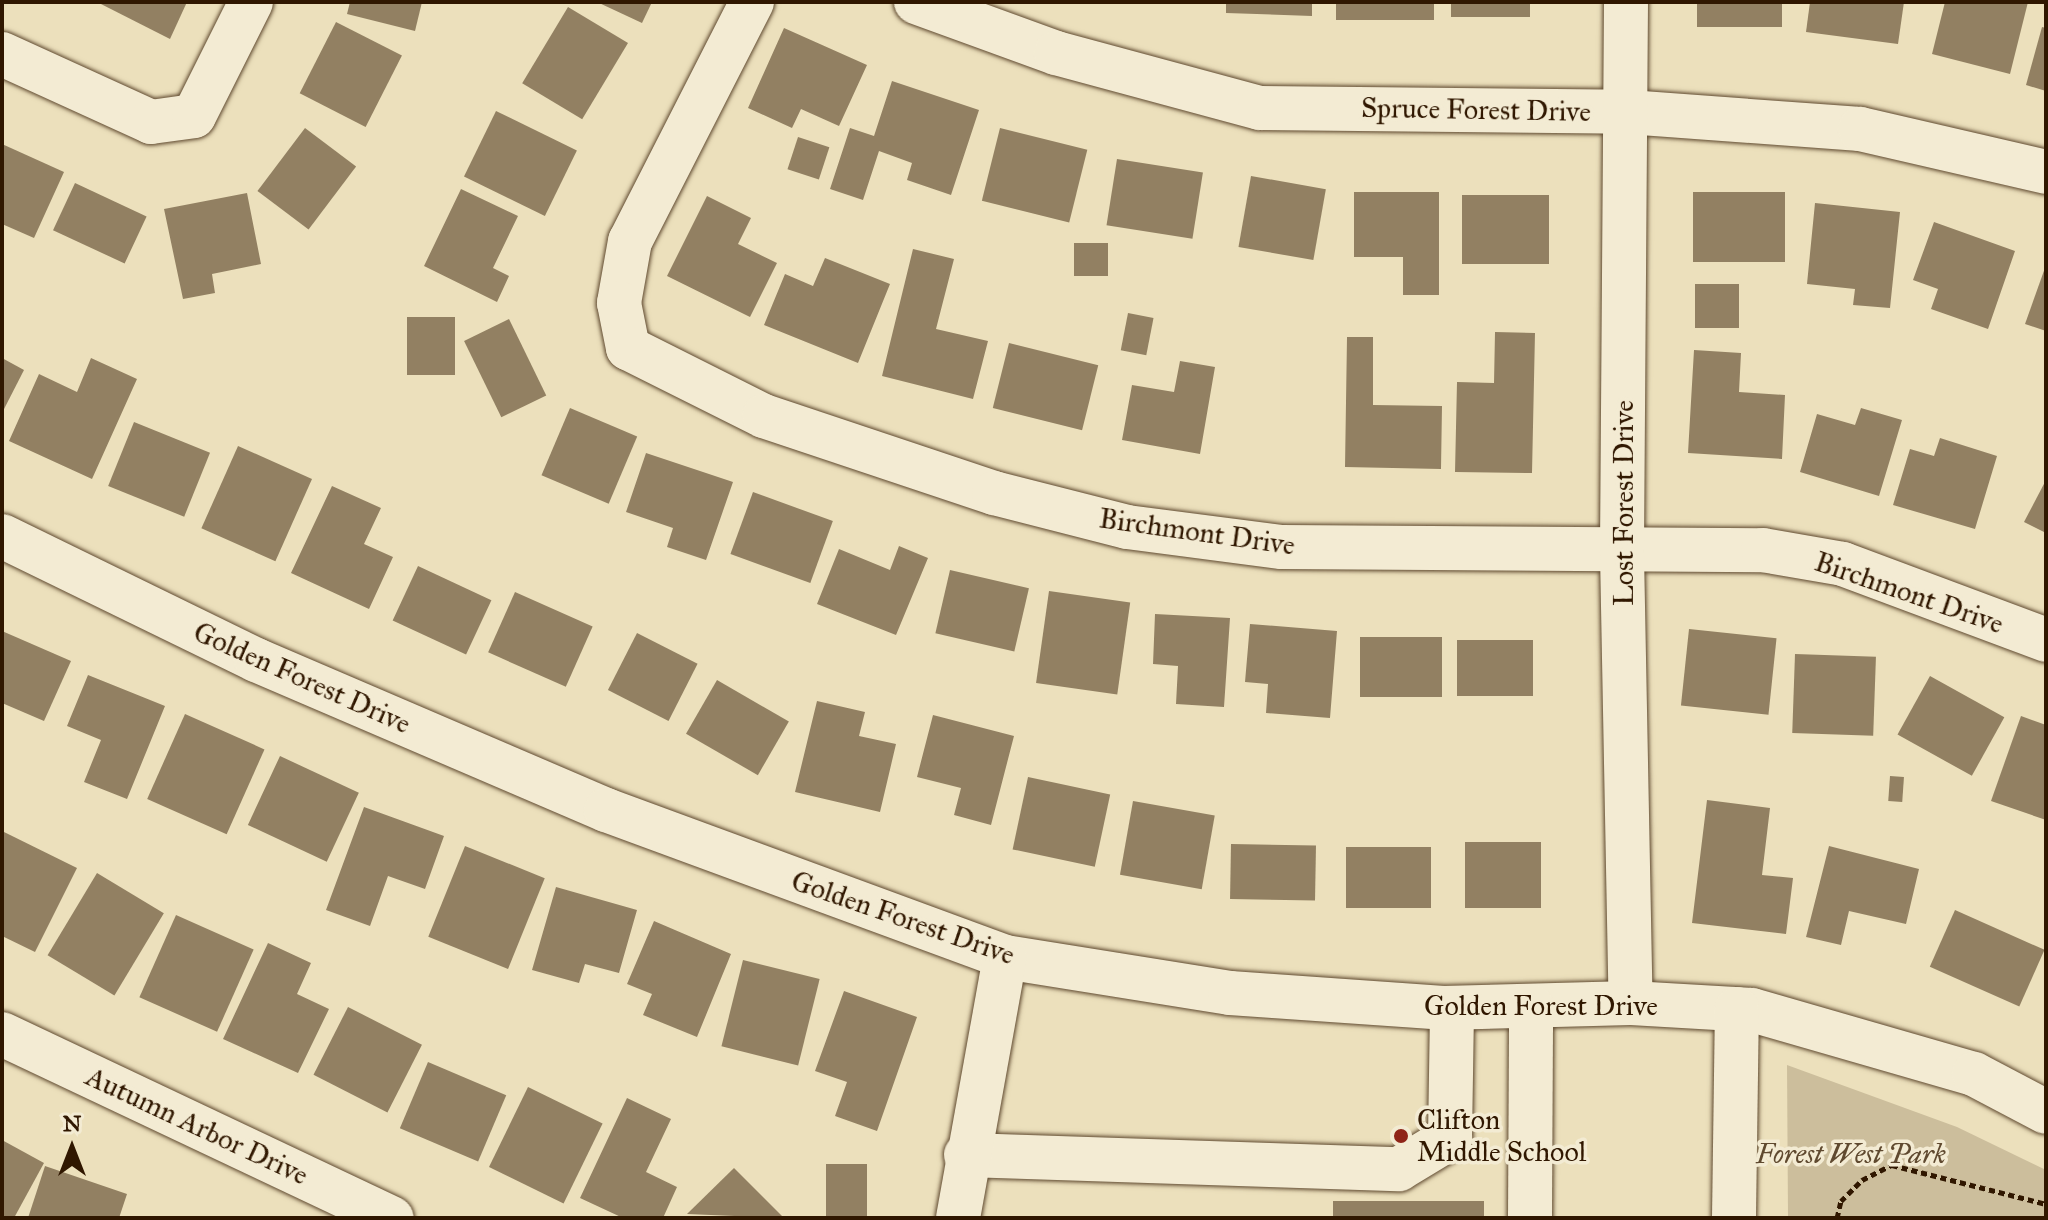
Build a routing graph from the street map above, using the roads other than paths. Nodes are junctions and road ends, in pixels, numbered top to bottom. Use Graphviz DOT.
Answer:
graph roads {
  1 [pos="251,2"];
  2 [pos="752,2"];
  3 [pos="916,2"];
  4 [pos="1626,2"];
  5 [pos="2,54"];
  6 [pos="1628,112"];
  7 [pos="2046,172"];
  8 [pos="2,536"];
  9 [pos="1622,554"];
  10 [pos="2046,640"];
  11 [pos="1005,957"];
  12 [pos="1631,1003"];
  13 [pos="1531,1006"];
  14 [pos="1452,1008"];
  15 [pos="1737,1009"];
  16 [pos="2,1034"];
  17 [pos="2046,1112"];
  18 [pos="966,1155"];
  19 [pos="392,1218"];
  20 [pos="958,1218"];
  21 [pos="1530,1218"];
  22 [pos="1734,1218"];
  1 -- 5 [label="street"];
  2 -- 9 [label="street, Birchmont Drive"];
  3 -- 6 [label="street, Spruce Forest Drive"];
  4 -- 6 [label="street, Lost Forest Drive"];
  6 -- 7 [label="street, Spruce Forest Drive"];
  6 -- 9 [label="street, Lost Forest Drive"];
  8 -- 11 [label="street, Golden Forest Drive"];
  9 -- 10 [label="street, Birchmont Drive"];
  9 -- 12 [label="street, Lost Forest Drive"];
  11 -- 14 [label="street, Golden Forest Drive"];
  11 -- 18 [label="street"];
  12 -- 13 [label="street, Golden Forest Drive"];
  12 -- 15 [label="street, Golden Forest Drive"];
  13 -- 14 [label="street, Golden Forest Drive"];
  13 -- 21 [label="street"];
  14 -- 18 [label="street"];
  15 -- 17 [label="street, Golden Forest Drive"];
  15 -- 22 [label="street"];
  16 -- 19 [label="street, Autumn Arbor Drive"];
  18 -- 20 [label="street"];
}
